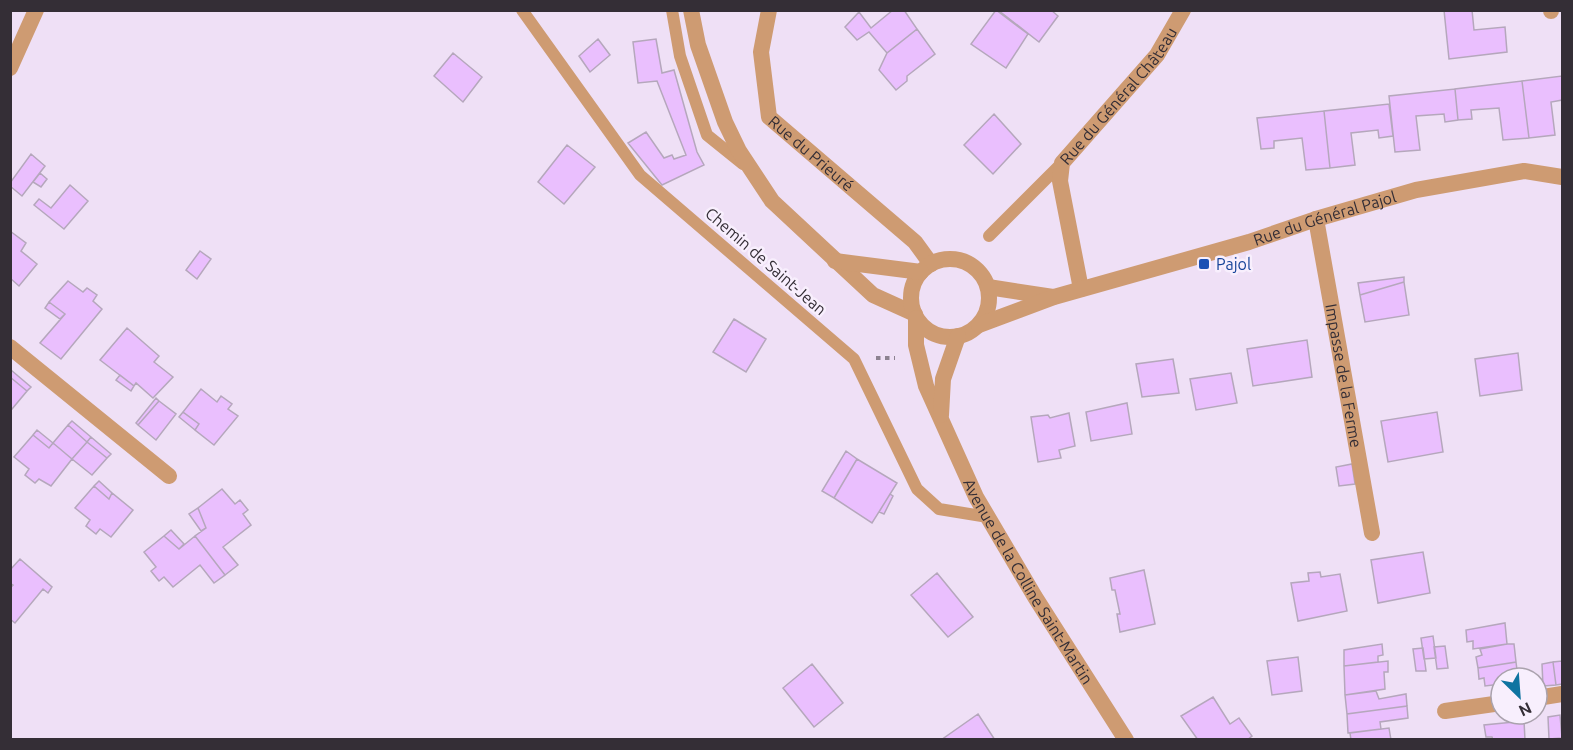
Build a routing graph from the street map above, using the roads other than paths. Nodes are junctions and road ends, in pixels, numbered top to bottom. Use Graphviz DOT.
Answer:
graph roads {
  1 [pos="36,10"];
  2 [pos="522,10"];
  3 [pos="672,10"];
  4 [pos="691,10"];
  5 [pos="769,10"];
  6 [pos="1183,10"];
  7 [pos="10,68"];
  8 [pos="1062,163"];
  9 [pos="753,172"];
  10 [pos="1563,177"];
  11 [pos="1316,219"];
  12 [pos="989,236"];
  13 [pos="835,261"];
  14 [pos="926,268"];
  15 [pos="988,287"];
  16 [pos="1081,289"];
  17 [pos="1054,297"];
  18 [pos="916,316"];
  19 [pos="979,325"];
  20 [pos="958,336"];
  21 [pos="10,347"];
  22 [pos="941,416"];
  23 [pos="169,477"];
  24 [pos="988,517"];
  25 [pos="1372,532"];
  26 [pos="1489,705"];
  27 [pos="1445,711"];
  28 [pos="1126,740"];
  1 -- 7 [label="street"];
  2 -- 24 [label="lane, Chemin de Saint-Jean"];
  3 -- 9 [label="lane"];
  4 -- 9 [label="street"];
  5 -- 14 [label="street, Rue du Prieuré"];
  6 -- 8 [label="street, Rue du Général Château"];
  8 -- 12 [label="lane"];
  8 -- 16 [label="street, Rue du Général Château"];
  9 -- 13 [label="street"];
  10 -- 11 [label="street, Rue du Général Pajol"];
  11 -- 16 [label="street, Rue du Général Pajol"];
  11 -- 25 [label="street, Impasse de la Ferme"];
  13 -- 14 [label="street"];
  13 -- 18 [label="street"];
  14 -- 15 [label="street"];
  14 -- 18 [label="street"];
  15 -- 17 [label="street, Rue du Général Pajol"];
  15 -- 19 [label="street"];
  16 -- 17 [label="street, Rue du Général Pajol"];
  17 -- 19 [label="street, Rue du Général Pajol"];
  18 -- 20 [label="street"];
  18 -- 22 [label="street, Avenue de la Colline Saint-Martin"];
  19 -- 20 [label="street"];
  20 -- 22 [label="street, Avenue de la Colline Saint-Martin"];
  21 -- 23 [label="street"];
  22 -- 24 [label="street, Avenue de la Colline Saint-Martin"];
  24 -- 28 [label="street, Avenue de la Colline Saint-Martin"];
  26 -- 27 [label="street"];
}
